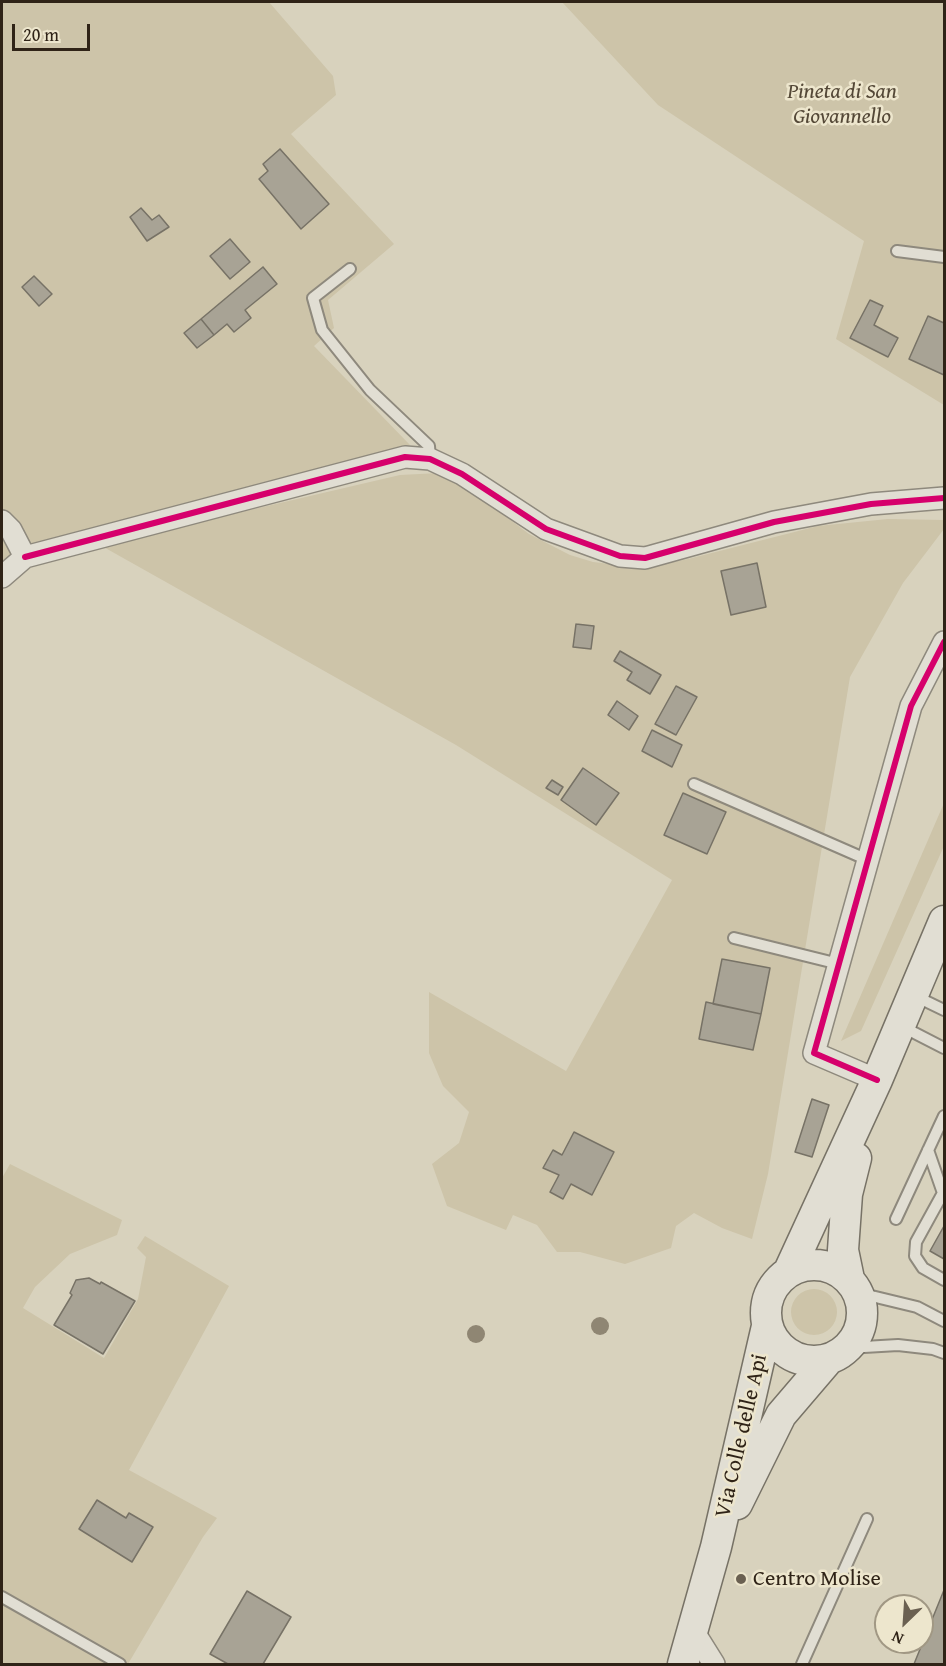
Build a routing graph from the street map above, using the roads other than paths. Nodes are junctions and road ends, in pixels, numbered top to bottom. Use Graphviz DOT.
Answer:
graph roads {
  1 [pos="897,251"];
  2 [pos="945,257"];
  3 [pos="350,269"];
  4 [pos="430,459"];
  5 [pos="945,498"];
  6 [pos="2,520"];
  7 [pos="25,557"];
  8 [pos="2,576"];
  9 [pos="945,642"];
  10 [pos="694,784"];
  11 [pos="868,860"];
  12 [pos="945,921"];
  13 [pos="734,939"];
  14 [pos="839,964"];
  15 [pos="913,995"];
  16 [pos="945,1010"];
  17 [pos="900,1025"];
  18 [pos="945,1048"];
  19 [pos="877,1080"];
  20 [pos="945,1116"];
  21 [pos="928,1150"];
  22 [pos="896,1219"];
  23 [pos="789,1271"];
  24 [pos="945,1280"];
  25 [pos="854,1286"];
  26 [pos="945,1321"];
  27 [pos="767,1326"];
  28 [pos="945,1353"];
  29 [pos="838,1354"];
  30 [pos="867,1519"];
  31 [pos="716,1547"];
  32 [pos="2,1597"];
  33 [pos="694,1632"];
  34 [pos="120,1665"];
  35 [pos="683,1665"];
  36 [pos="714,1665"];
  37 [pos="802,1665"];
  1 -- 2 [label="lane"];
  3 -- 4 [label="lane"];
  4 -- 5 [label="street"];
  4 -- 7 [label="street"];
  6 -- 7 [label="street"];
  7 -- 8 [label="street"];
  9 -- 11 [label="street"];
  10 -- 11 [label="lane"];
  11 -- 14 [label="street"];
  12 -- 15 [label="main road"];
  13 -- 14 [label="lane"];
  14 -- 19 [label="street"];
  15 -- 16 [label="lane"];
  15 -- 17 [label="main road"];
  17 -- 18 [label="lane"];
  17 -- 19 [label="main road"];
  19 -- 23 [label="main road"];
  19 -- 25 [label="main road"];
  20 -- 21 [label="lane"];
  21 -- 22 [label="lane"];
  21 -- 24 [label="lane"];
  23 -- 25 [label="main road"];
  23 -- 27 [label="main road"];
  25 -- 26 [label="lane"];
  25 -- 29 [label="main road"];
  27 -- 29 [label="main road"];
  27 -- 31 [label="main road, Via Colle delle Api"];
  28 -- 29 [label="lane"];
  29 -- 31 [label="main road, Via Colle delle Api"];
  30 -- 37 [label="lane"];
  31 -- 33 [label="main road, Via Colle delle Api"];
  32 -- 34 [label="lane"];
  33 -- 35 [label="main road, Via Colle delle Api"];
  33 -- 36 [label="street"];
}
